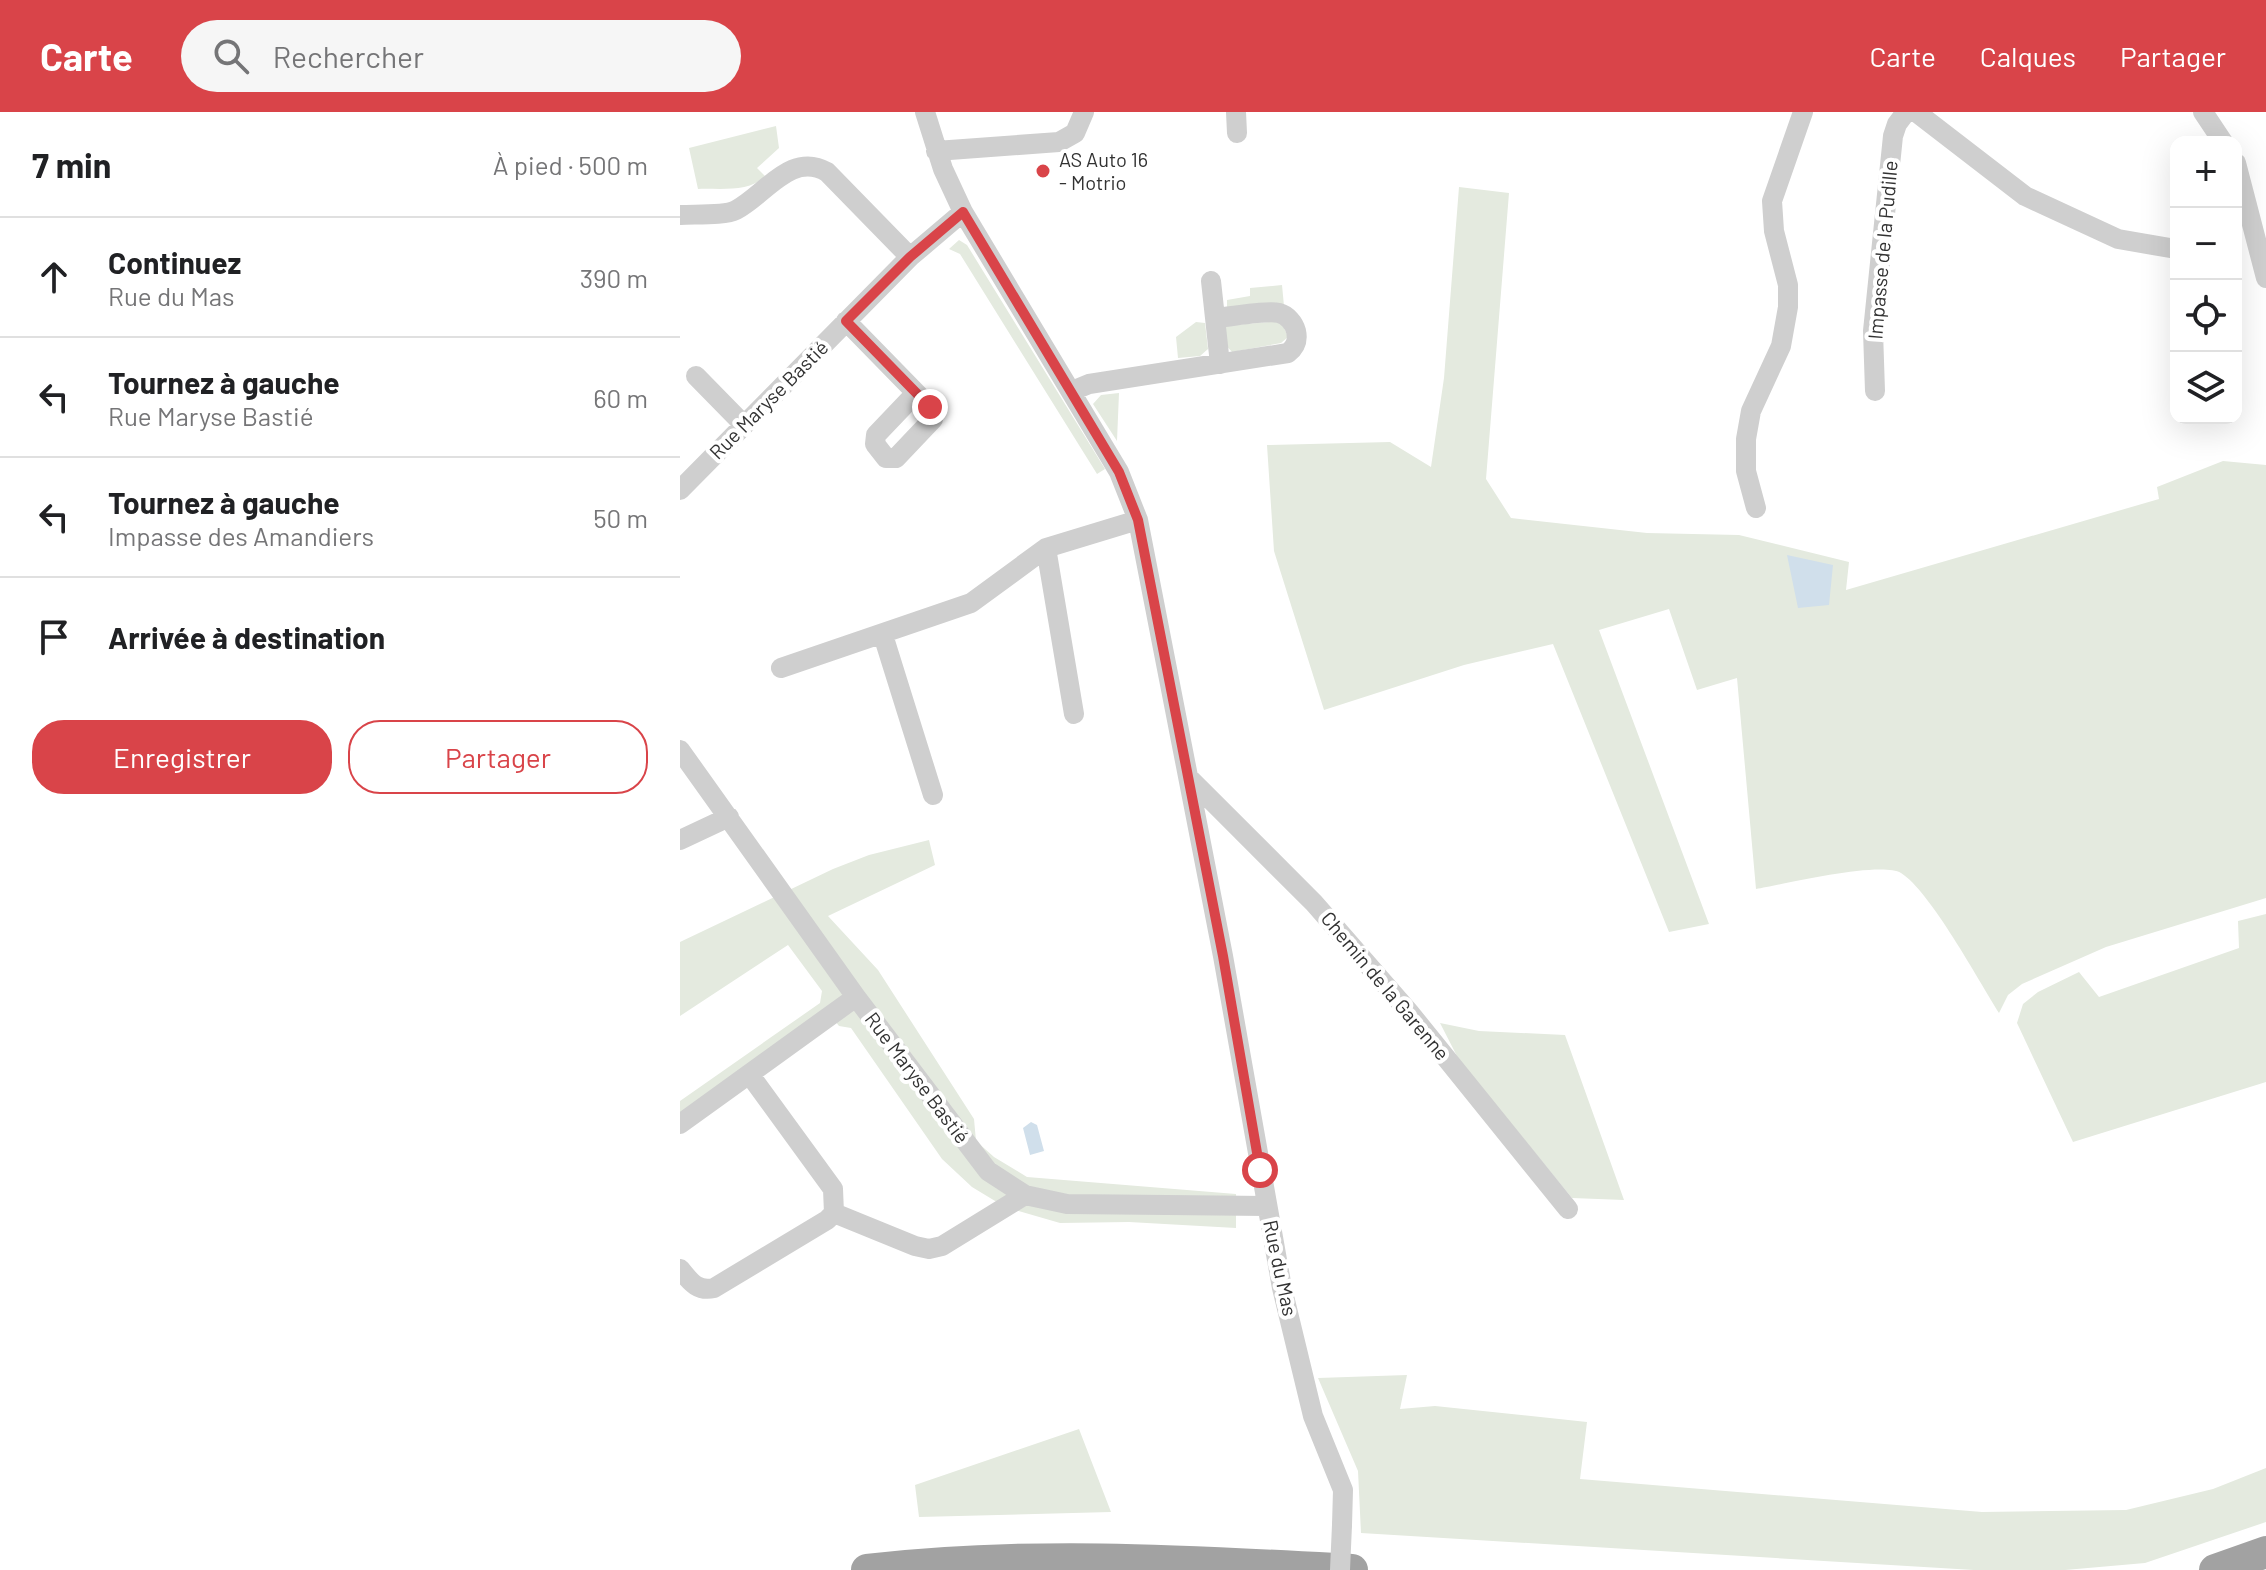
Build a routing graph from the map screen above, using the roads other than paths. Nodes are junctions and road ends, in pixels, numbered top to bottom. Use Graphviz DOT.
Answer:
graph roads {
  1 [pos="925,112"];
  2 [pos="1084,112"];
  3 [pos="1236,112"];
  4 [pos="1803,112"];
  5 [pos="1906,112"];
  6 [pos="1916,112"];
  7 [pos="2203,112"];
  8 [pos="1237,133"];
  9 [pos="2219,136"];
  10 [pos="936,151"];
  11 [pos="2242,180"];
  12 [pos="963,212"];
  13 [pos="680,215"];
  14 [pos="2261,234"];
  15 [pos="2170,248"];
  16 [pos="910,257"];
  17 [pos="2266,278"];
  18 [pos="1211,281"];
  19 [pos="1215,318"];
  20 [pos="846,321"];
  21 [pos="1220,364"];
  22 [pos="696,376"];
  23 [pos="1072,391"];
  24 [pos="1875,391"];
  25 [pos="916,393"];
  26 [pos="744,425"];
  27 [pos="680,490"];
  28 [pos="1756,508"];
  29 [pos="1138,520"];
  30 [pos="1046,548"];
  31 [pos="883,635"];
  32 [pos="781,668"];
  33 [pos="1074,714"];
  34 [pos="680,750"];
  35 [pos="1188,777"];
  36 [pos="933,795"];
  37 [pos="729,817"];
  38 [pos="680,840"];
  39 [pos="856,997"];
  40 [pos="750,1075"];
  41 [pos="680,1124"];
  42 [pos="1025,1195"];
  43 [pos="1267,1206"];
  44 [pos="1568,1209"];
  45 [pos="834,1213"];
  46 [pos="680,1269"];
  47 [pos="2266,1552"];
  48 [pos="867,1570"];
  49 [pos="1340,1570"];
  50 [pos="1352,1570"];
  51 [pos="2215,1570"];
  1 -- 10 [label="street, Rue du Mas"];
  2 -- 10 [label="street"];
  3 -- 8 [label="street"];
  4 -- 28 [label="street"];
  5 -- 24 [label="street, Impasse de la Pudille"];
  6 -- 15 [label="street"];
  7 -- 9 [label="street"];
  10 -- 12 [label="street, Rue du Mas"];
  11 -- 14 [label="street"];
  12 -- 16 [label="street, Rue Maryse Bastié"];
  12 -- 23 [label="street, Rue du Mas"];
  13 -- 16 [label="street"];
  14 -- 17 [label="street"];
  16 -- 20 [label="street, Rue Maryse Bastié"];
  18 -- 19 [label="street"];
  19 -- 21 [label="street"];
  19 -- 21 [label="street"];
  20 -- 25 [label="street"];
  20 -- 26 [label="street, Rue Maryse Bastié"];
  21 -- 23 [label="street"];
  22 -- 26 [label="street"];
  23 -- 29 [label="street, Rue du Mas"];
  26 -- 27 [label="street, Rue Maryse Bastié"];
  29 -- 30 [label="street"];
  29 -- 35 [label="street, Rue du Mas"];
  30 -- 31 [label="street"];
  30 -- 33 [label="street"];
  31 -- 32 [label="street"];
  31 -- 36 [label="street"];
  34 -- 37 [label="street, Rue Maryse Bastié"];
  35 -- 43 [label="street, Rue du Mas"];
  35 -- 44 [label="street, Chemin de la Garenne"];
  37 -- 38 [label="street"];
  37 -- 39 [label="street, Rue Maryse Bastié"];
  39 -- 40 [label="street"];
  39 -- 42 [label="street, Rue Maryse Bastié"];
  40 -- 41 [label="street"];
  40 -- 45 [label="street"];
  42 -- 43 [label="street, Rue Maryse Bastié"];
  42 -- 45 [label="street"];
  43 -- 49 [label="street, Rue du Mas, bridge"];
  45 -- 46 [label="street"];
  47 -- 51 [label="highway"];
  48 -- 50 [label="highway"];
}
